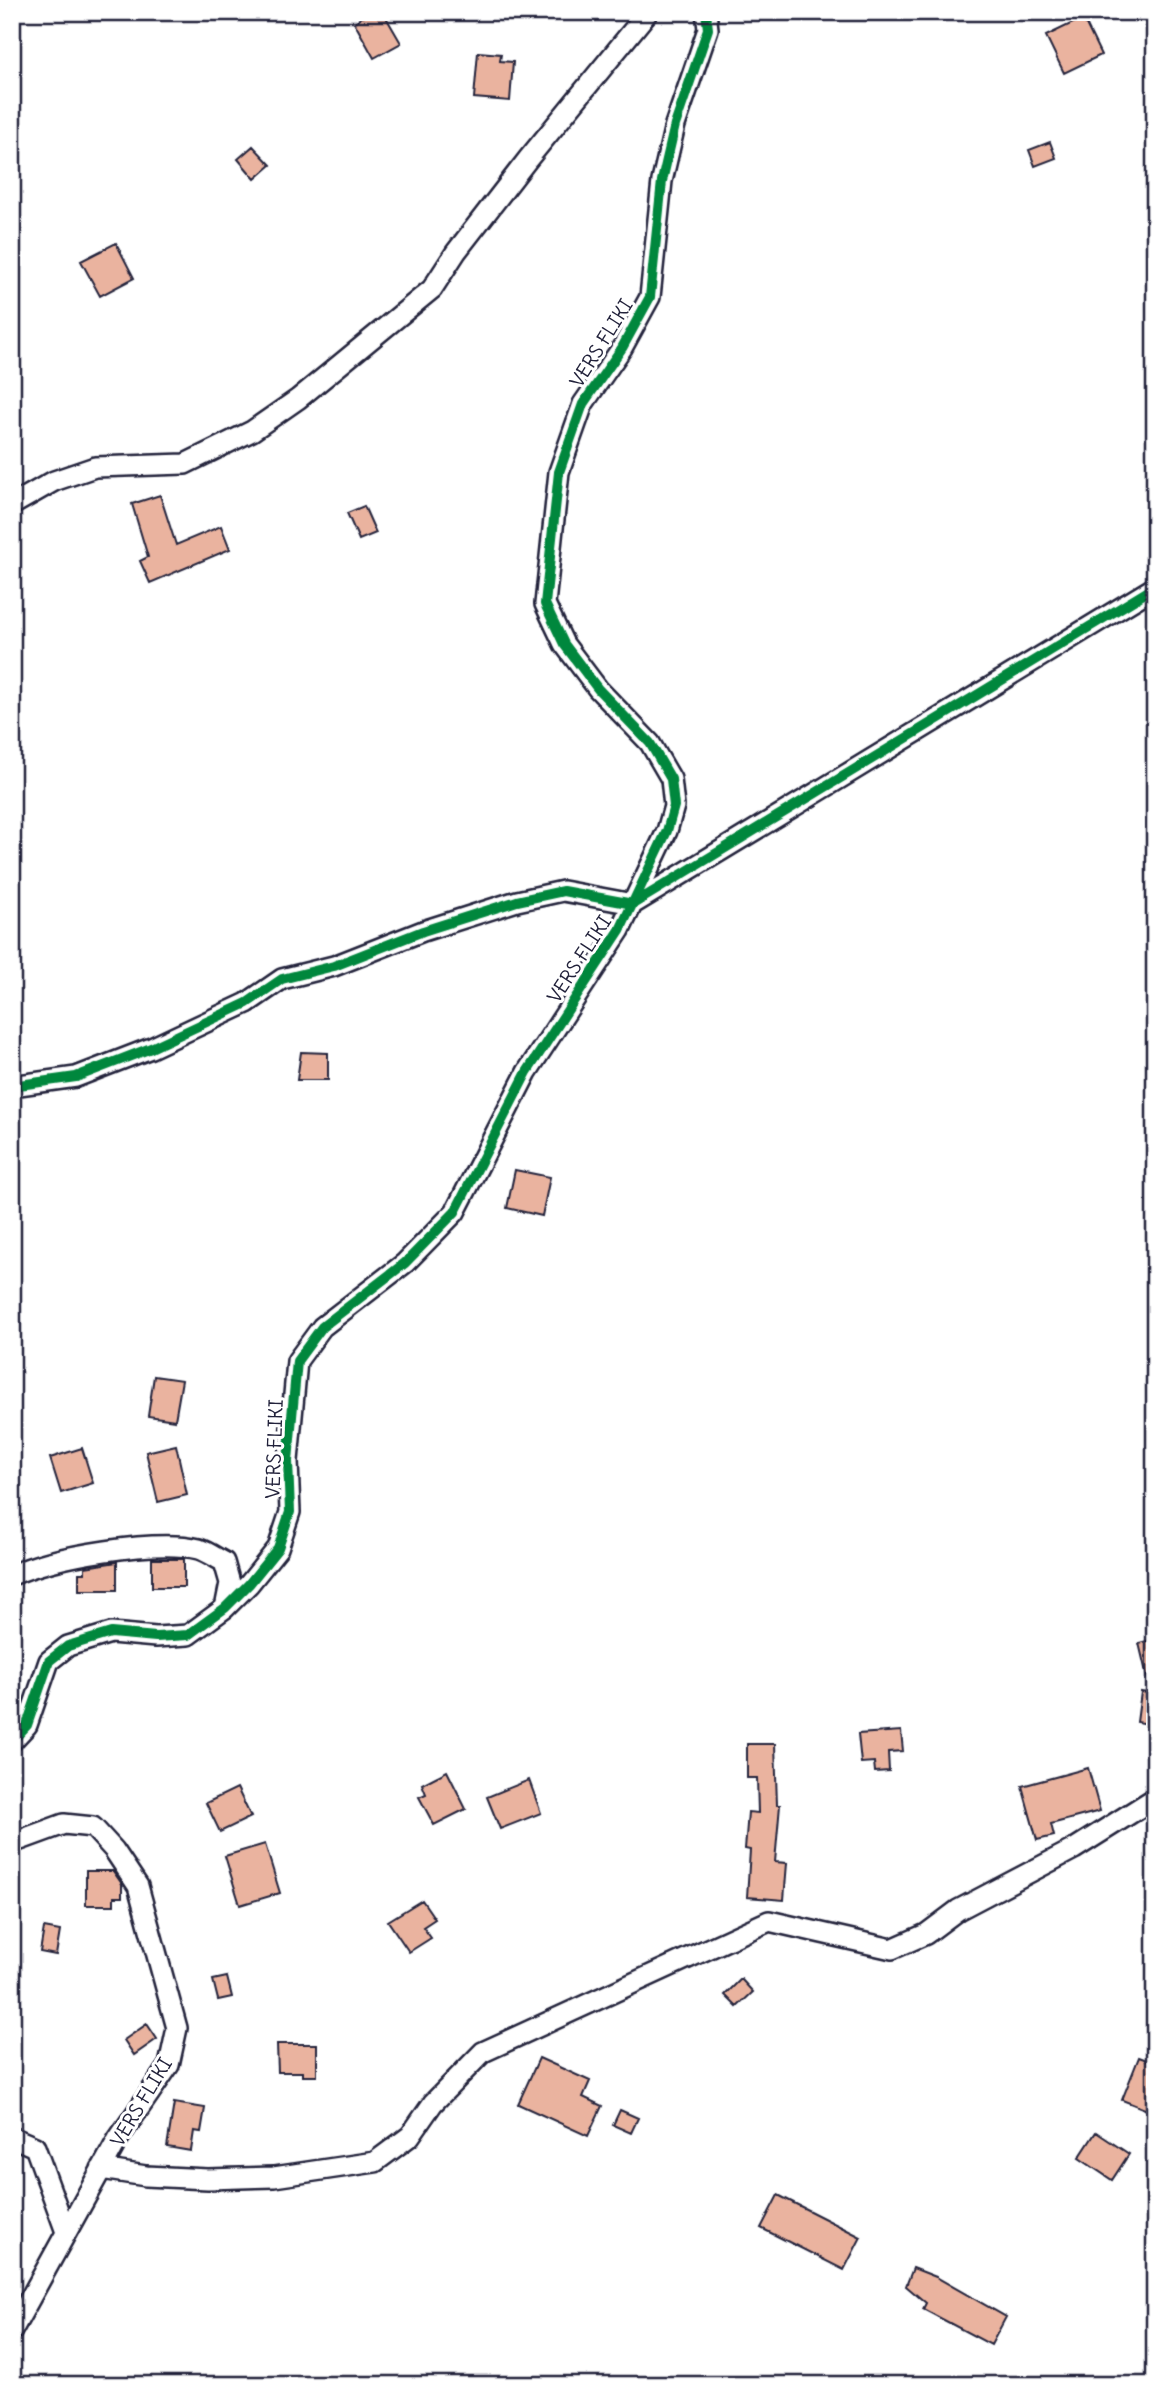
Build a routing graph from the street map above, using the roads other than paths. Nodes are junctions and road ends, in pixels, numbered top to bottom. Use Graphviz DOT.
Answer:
graph roads {
  1 [pos="648,12"];
  2 [pos="706,12"];
  3 [pos="12,505"];
  4 [pos="1155,587"];
  5 [pos="633,904"];
  6 [pos="12,1086"];
  7 [pos="12,1575"];
  8 [pos="225,1608"];
  9 [pos="12,1741"];
  10 [pos="1155,1798"];
  11 [pos="12,1843"];
  12 [pos="12,2137"];
  13 [pos="101,2169"];
  14 [pos="66,2232"];
  15 [pos="12,2332"];
  1 -- 3 [label="street"];
  2 -- 5 [label="street, VERS FLIKI"];
  4 -- 5 [label="street"];
  5 -- 6 [label="street"];
  5 -- 8 [label="street, VERS FLIKI"];
  7 -- 8 [label="street"];
  8 -- 9 [label="street, VERS FLIKI"];
  10 -- 13 [label="street"];
  11 -- 13 [label="street, VERS FLIKI"];
  12 -- 14 [label="street"];
  13 -- 14 [label="street, VERS FLIKI"];
  14 -- 15 [label="street, VERS FLIKI"];
}
